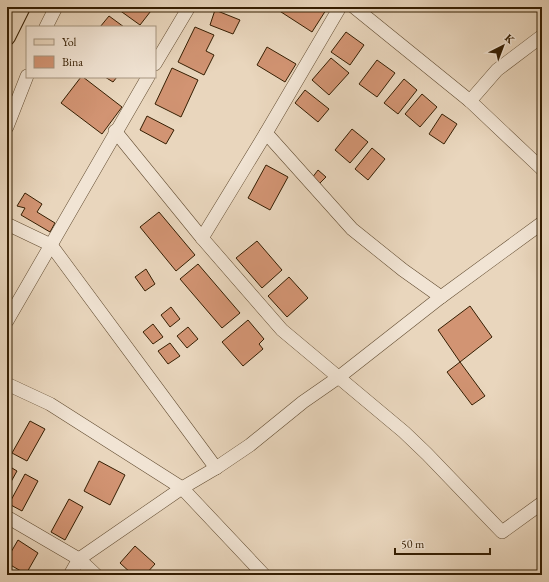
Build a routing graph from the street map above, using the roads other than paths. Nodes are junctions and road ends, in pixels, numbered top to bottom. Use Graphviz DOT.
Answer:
graph roads {
  1 [pos="22,7"];
  2 [pos="56,7"];
  3 [pos="189,7"];
  4 [pos="340,7"];
  5 [pos="354,7"];
  6 [pos="46,26"];
  7 [pos="542,36"];
  8 [pos="7,37"];
  9 [pos="156,62"];
  10 [pos="26,78"];
  11 [pos="147,78"];
  12 [pos="470,101"];
  13 [pos="7,127"];
  14 [pos="116,131"];
  15 [pos="266,133"];
  16 [pos="542,169"];
  17 [pos="542,223"];
  18 [pos="7,224"];
  19 [pos="202,238"];
  20 [pos="51,245"];
  21 [pos="440,297"];
  22 [pos="7,321"];
  23 [pos="339,377"];
  24 [pos="7,384"];
  25 [pos="216,468"];
  26 [pos="182,488"];
  27 [pos="542,503"];
  28 [pos="7,517"];
  29 [pos="79,559"];
  30 [pos="70,575"];
  31 [pos="96,575"];
  32 [pos="264,575"];
  1 -- 8 [label="main road"];
  2 -- 6 [label="street"];
  3 -- 9 [label="street"];
  4 -- 15 [label="street"];
  5 -- 12 [label="street"];
  7 -- 12 [label="street"];
  10 -- 13 [label="street"];
  11 -- 14 [label="street"];
  12 -- 16 [label="street"];
  14 -- 19 [label="street"];
  14 -- 20 [label="street"];
  15 -- 19 [label="street"];
  15 -- 21 [label="street"];
  17 -- 21 [label="street"];
  18 -- 20 [label="street"];
  19 -- 23 [label="street"];
  20 -- 22 [label="street"];
  20 -- 25 [label="street"];
  21 -- 23 [label="street"];
  23 -- 25 [label="street"];
  23 -- 27 [label="street"];
  24 -- 26 [label="street"];
  25 -- 26 [label="street"];
  26 -- 29 [label="street"];
  26 -- 32 [label="street"];
  28 -- 29 [label="street"];
  29 -- 30 [label="street"];
  29 -- 31 [label="street"];
}
